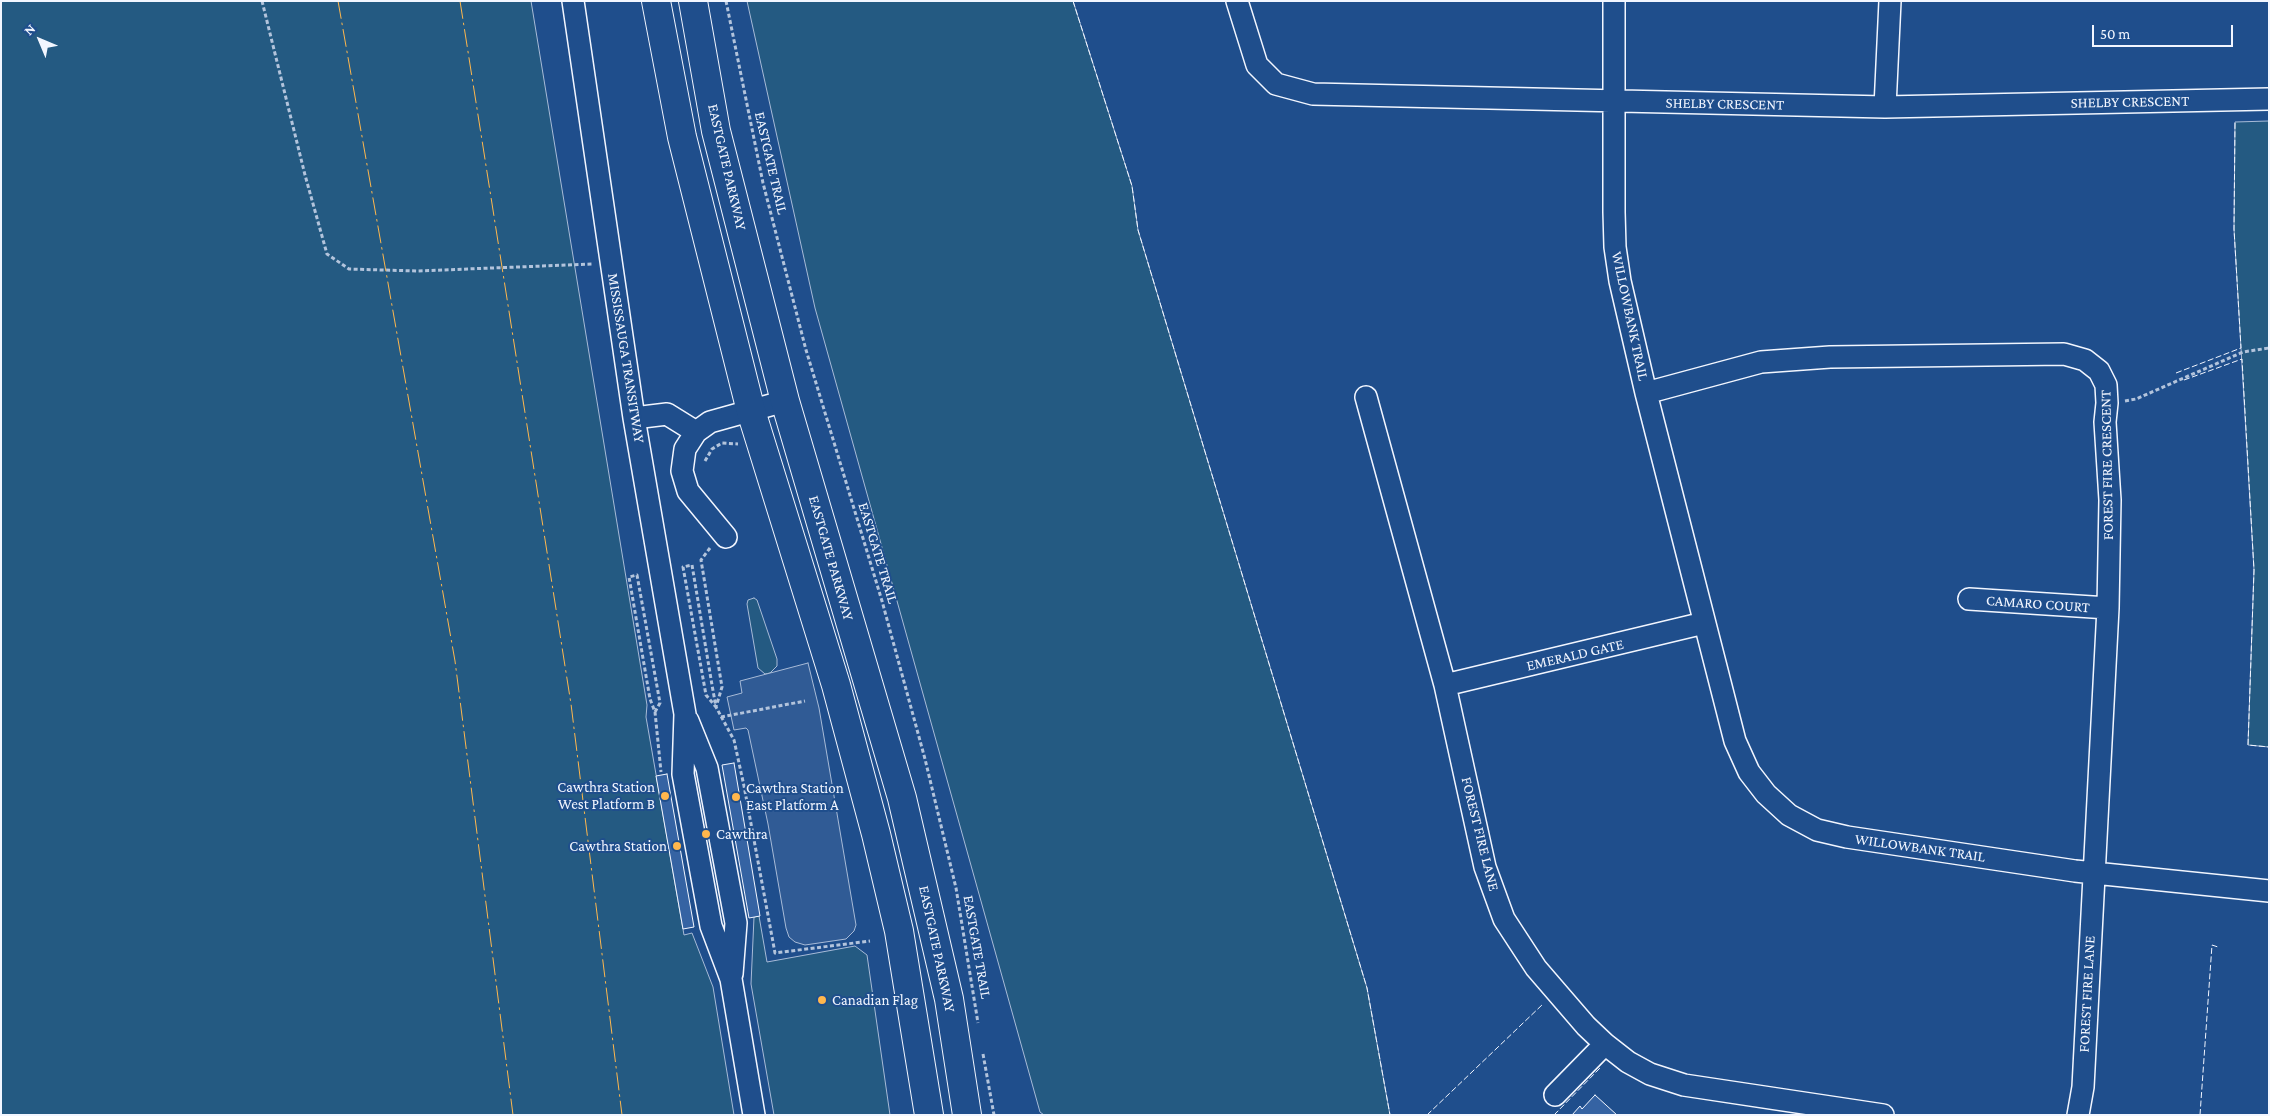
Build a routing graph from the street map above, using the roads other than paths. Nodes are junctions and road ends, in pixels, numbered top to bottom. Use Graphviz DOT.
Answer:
graph roads {
  1 [pos="573,1"];
  2 [pos="656,1"];
  3 [pos="693,1"];
  4 [pos="1237,1"];
  5 [pos="1614,1"];
  6 [pos="1890,1"];
  7 [pos="2269,100"];
  8 [pos="1614,101"];
  9 [pos="1885,107"];
  10 [pos="1646,393"];
  11 [pos="1366,397"];
  12 [pos="784,401"];
  13 [pos="752,411"];
  14 [pos="634,418"];
  15 [pos="696,432"];
  16 [pos="719,542"];
  17 [pos="1969,599"];
  18 [pos="2108,608"];
  19 [pos="1704,623"];
  20 [pos="1445,685"];
  21 [pos="2094,873"];
  22 [pos="2269,892"];
  23 [pos="1605,1044"];
  24 [pos="1555,1095"];
  25 [pos="754,1115"];
  26 [pos="929,1115"];
  27 [pos="967,1115"];
  28 [pos="1883,1115"];
  29 [pos="2078,1115"];
  1 -- 14 [label="street, MISSISSAUGA TRANSITWAY"];
  2 -- 13 [label="main road, EASTGATE PARKWAY"];
  3 -- 12 [label="main road, EASTGATE PARKWAY"];
  4 -- 8 [label="street, SHELBY CRESCENT"];
  5 -- 8 [label="street, WILLOWBANK TRAIL"];
  6 -- 9 [label="street"];
  7 -- 9 [label="street, SHELBY CRESCENT"];
  8 -- 9 [label="street, SHELBY CRESCENT"];
  8 -- 10 [label="street, WILLOWBANK TRAIL"];
  10 -- 18 [label="street, FOREST FIRE CRESCENT"];
  10 -- 19 [label="street, WILLOWBANK TRAIL"];
  11 -- 20 [label="street, FOREST FIRE LANE"];
  12 -- 13 [label="street"];
  12 -- 27 [label="main road, EASTGATE PARKWAY"];
  13 -- 15 [label="street"];
  13 -- 26 [label="main road, EASTGATE PARKWAY"];
  14 -- 15 [label="street"];
  14 -- 25 [label="street, MISSISSAUGA TRANSITWAY"];
  15 -- 16 [label="street"];
  17 -- 18 [label="street, CAMARO COURT"];
  18 -- 21 [label="street, FOREST FIRE CRESCENT"];
  19 -- 20 [label="street, EMERALD GATE"];
  19 -- 21 [label="street, WILLOWBANK TRAIL"];
  20 -- 23 [label="street, FOREST FIRE LANE"];
  21 -- 22 [label="street, WILLOWBANK TRAIL"];
  21 -- 29 [label="street, FOREST FIRE LANE"];
  23 -- 24 [label="street"];
  23 -- 28 [label="street, FOREST FIRE LANE"];
}
